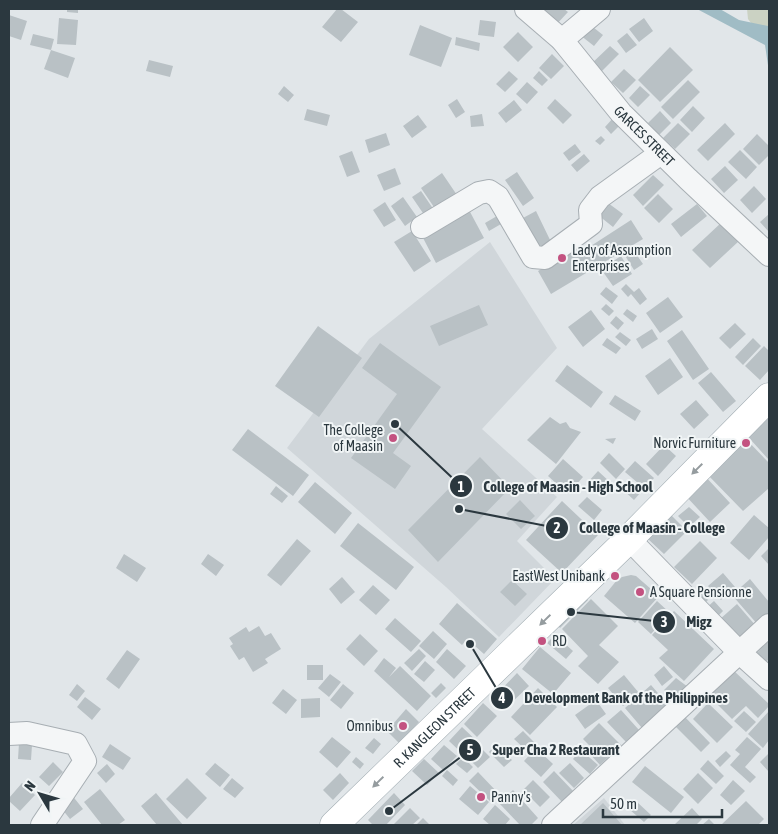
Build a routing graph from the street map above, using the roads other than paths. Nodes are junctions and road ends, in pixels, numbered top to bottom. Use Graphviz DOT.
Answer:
graph roads {
  1 [pos="526,9"];
  2 [pos="599,9"];
  3 [pos="562,40"];
  4 [pos="661,153"];
  5 [pos="422,227"];
  6 [pos="769,255"];
  7 [pos="769,397"];
  8 [pos="629,539"];
  9 [pos="769,625"];
  10 [pos="740,652"];
  11 [pos="769,679"];
  12 [pos="9,734"];
  13 [pos="344,822"];
  14 [pos="42,825"];
  15 [pos="553,825"];
  1 -- 3 [label="street, GARCES STREET"];
  2 -- 3 [label="street"];
  3 -- 4 [label="street, GARCES STREET"];
  4 -- 5 [label="street"];
  4 -- 6 [label="street, GARCES STREET"];
  7 -- 8 [label="main road, R. KANGLEON STREET, one-way"];
  8 -- 10 [label="street"];
  8 -- 13 [label="main road, R. KANGLEON STREET, one-way"];
  9 -- 10 [label="street"];
  10 -- 11 [label="street"];
  10 -- 15 [label="street"];
  12 -- 14 [label="street"];
}
